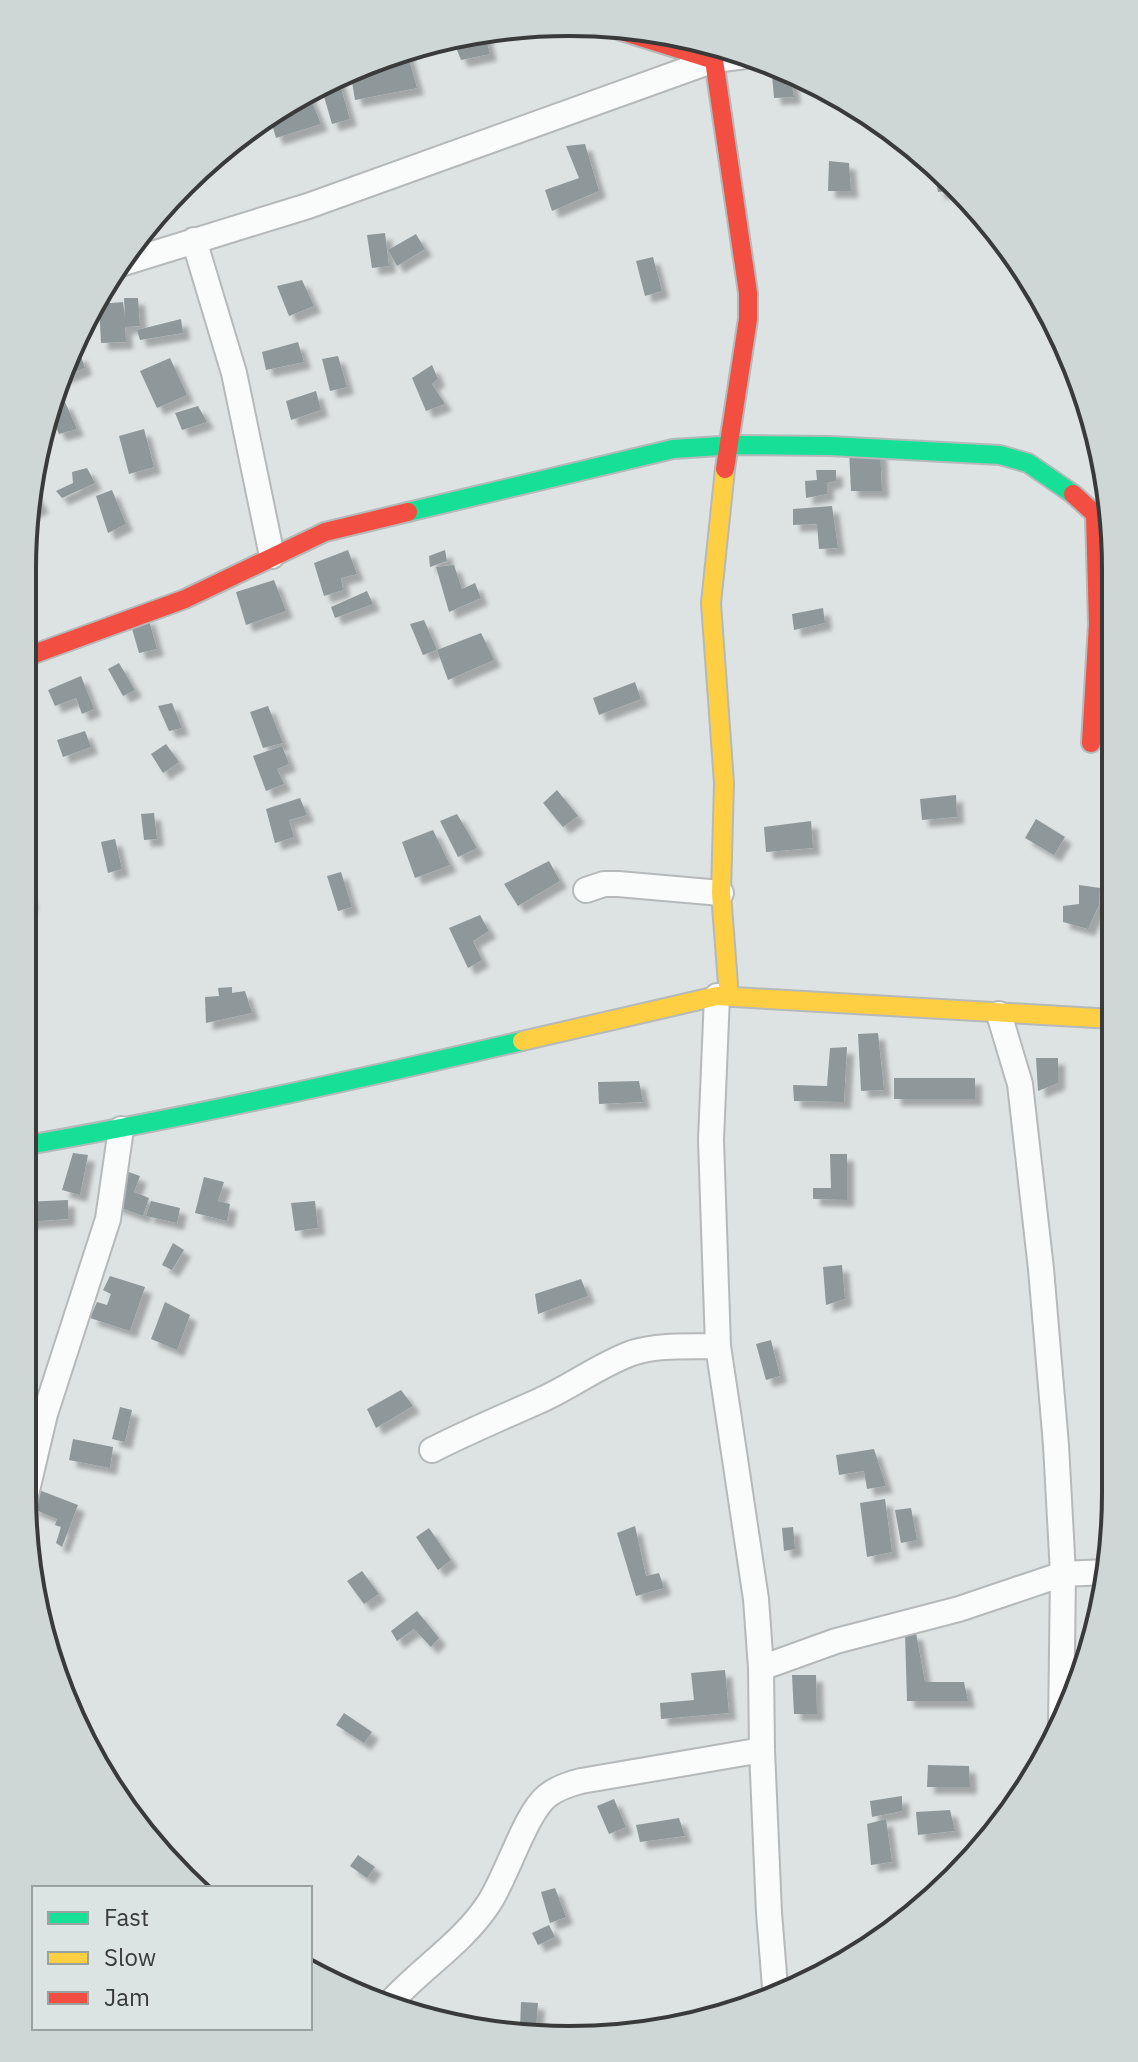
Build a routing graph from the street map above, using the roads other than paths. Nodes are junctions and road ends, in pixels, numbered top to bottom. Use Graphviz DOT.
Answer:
graph roads {
  1 [pos="699,52"];
  2 [pos="723,59"];
  3 [pos="714,60"];
  4 [pos="194,240"];
  5 [pos="136,259"];
  6 [pos="728,444"];
  7 [pos="272,556"];
  8 [pos="36,653"];
  9 [pos="1091,743"];
  10 [pos="586,890"];
  11 [pos="721,893"];
  12 [pos="723,997"];
  13 [pos="999,1014"];
  14 [pos="1102,1019"];
  15 [pos="121,1129"];
  16 [pos="36,1138"];
  17 [pos="718,1346"];
  18 [pos="432,1450"];
  19 [pos="36,1452"];
  20 [pos="1096,1572"];
  21 [pos="1063,1574"];
  22 [pos="761,1668"];
  23 [pos="1061,1696"];
  24 [pos="762,1750"];
  25 [pos="775,1984"];
  26 [pos="396,1997"];
  1 -- 3 [label="street"];
  2 -- 3 [label="street"];
  3 -- 4 [label="street"];
  3 -- 6 [label="street"];
  4 -- 5 [label="street"];
  4 -- 7 [label="street"];
  6 -- 7 [label="street"];
  6 -- 9 [label="street"];
  6 -- 11 [label="street"];
  7 -- 8 [label="street"];
  10 -- 11 [label="street"];
  11 -- 12 [label="street"];
  12 -- 13 [label="street"];
  12 -- 15 [label="street"];
  12 -- 17 [label="street"];
  13 -- 14 [label="street"];
  13 -- 21 [label="street"];
  15 -- 16 [label="street"];
  15 -- 19 [label="street"];
  17 -- 18 [label="street"];
  17 -- 22 [label="street"];
  20 -- 21 [label="street"];
  21 -- 22 [label="street"];
  21 -- 23 [label="street"];
  22 -- 24 [label="street"];
  24 -- 25 [label="street"];
  24 -- 26 [label="street"];
}
